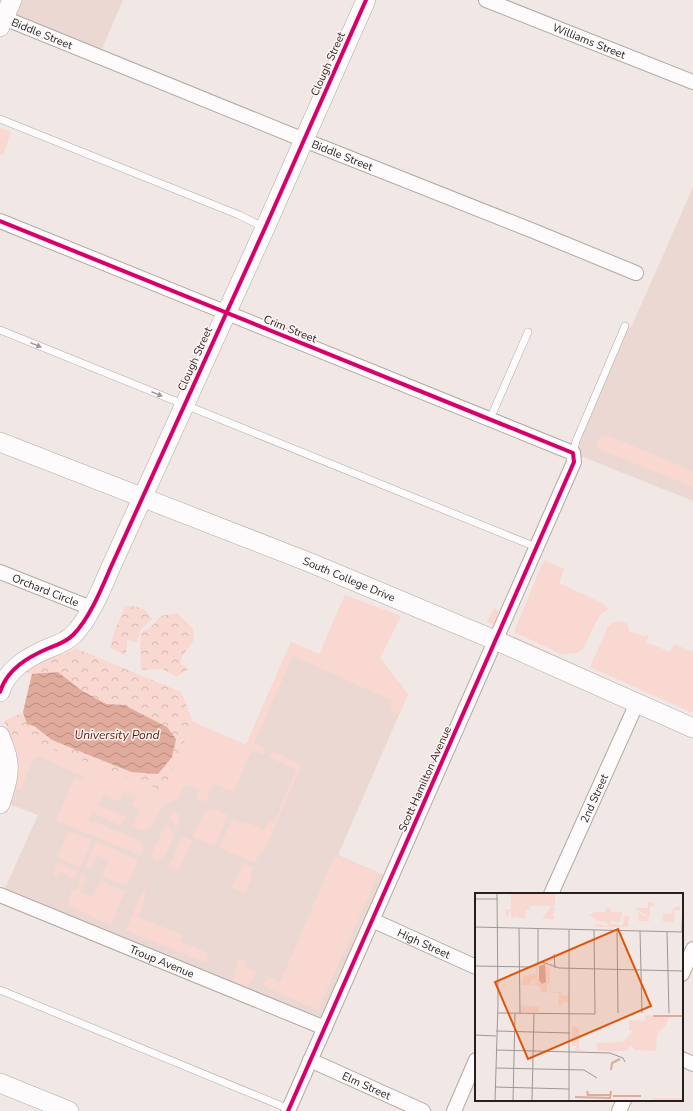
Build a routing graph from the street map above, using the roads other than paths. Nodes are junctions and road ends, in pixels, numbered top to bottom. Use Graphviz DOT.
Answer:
graph roads {
  1 [pos="12,0"];
  2 [pos="366,0"];
  3 [pos="486,0"];
  4 [pos="2,22"];
  5 [pos="693,82"];
  6 [pos="0,119"];
  7 [pos="304,140"];
  8 [pos="0,221"];
  9 [pos="265,228"];
  10 [pos="636,273"];
  11 [pos="225,313"];
  12 [pos="625,326"];
  13 [pos="0,330"];
  14 [pos="528,332"];
  15 [pos="184,406"];
  16 [pos="490,419"];
  17 [pos="0,442"];
  18 [pos="573,453"];
  19 [pos="143,497"];
  20 [pos="536,548"];
  21 [pos="0,572"];
  22 [pos="92,608"];
  23 [pos="496,640"];
  24 [pos="0,692"];
  25 [pos="637,703"];
  26 [pos="693,728"];
  27 [pos="0,736"];
  28 [pos="0,804"];
  29 [pos="551,893"];
  30 [pos="0,895"];
  31 [pos="372,920"];
  32 [pos="693,950"];
  33 [pos="475,967"];
  34 [pos="683,972"];
  35 [pos="0,990"];
  36 [pos="325,1028"];
  37 [pos="683,1059"];
  38 [pos="310,1060"];
  39 [pos="475,1062"];
  40 [pos="693,1064"];
  41 [pos="0,1083"];
  42 [pos="624,1101"];
  43 [pos="288,1110"];
  44 [pos="69,1111"];
  45 [pos="423,1111"];
  46 [pos="454,1111"];
  47 [pos="619,1111"];
  1 -- 4 [label="street"];
  2 -- 7 [label="street, Clough Street"];
  3 -- 5 [label="street, Williams Street"];
  4 -- 7 [label="street, Biddle Street"];
  6 -- 9 [label="lane"];
  7 -- 9 [label="street, Clough Street"];
  7 -- 10 [label="street, Biddle Street"];
  8 -- 11 [label="street, Crim Street"];
  9 -- 11 [label="street, Clough Street"];
  11 -- 15 [label="street, Clough Street"];
  11 -- 16 [label="street, Crim Street"];
  12 -- 18 [label="lane"];
  13 -- 15 [label="lane, one-way"];
  14 -- 16 [label="lane"];
  15 -- 19 [label="street, Clough Street"];
  15 -- 20 [label="lane"];
  16 -- 18 [label="street, Crim Street"];
  17 -- 19 [label="street, South College Drive"];
  18 -- 20 [label="street, Scott Hamilton Avenue"];
  19 -- 22 [label="street, Clough Street"];
  19 -- 23 [label="street, South College Drive"];
  20 -- 23 [label="street, Scott Hamilton Avenue"];
  21 -- 22 [label="street, Orchard Circle"];
  22 -- 24 [label="street, Clough Street"];
  23 -- 25 [label="street, South College Drive"];
  23 -- 31 [label="street, Scott Hamilton Avenue"];
  25 -- 26 [label="street, South College Drive"];
  25 -- 29 [label="street, 2nd Street"];
  27 -- 28 [label="street"];
  30 -- 36 [label="street, Troup Avenue"];
  31 -- 33 [label="street, High Street"];
  31 -- 36 [label="street, Scott Hamilton Avenue"];
  32 -- 34 [label="street"];
  35 -- 43 [label="lane"];
  36 -- 38 [label="street, Scott Hamilton Avenue"];
  37 -- 40 [label="street"];
  38 -- 43 [label="street, Scott Hamilton Avenue"];
  38 -- 45 [label="street, Elm Street"];
  39 -- 46 [label="street"];
  41 -- 44 [label="street"];
  42 -- 47 [label="street"];
}
